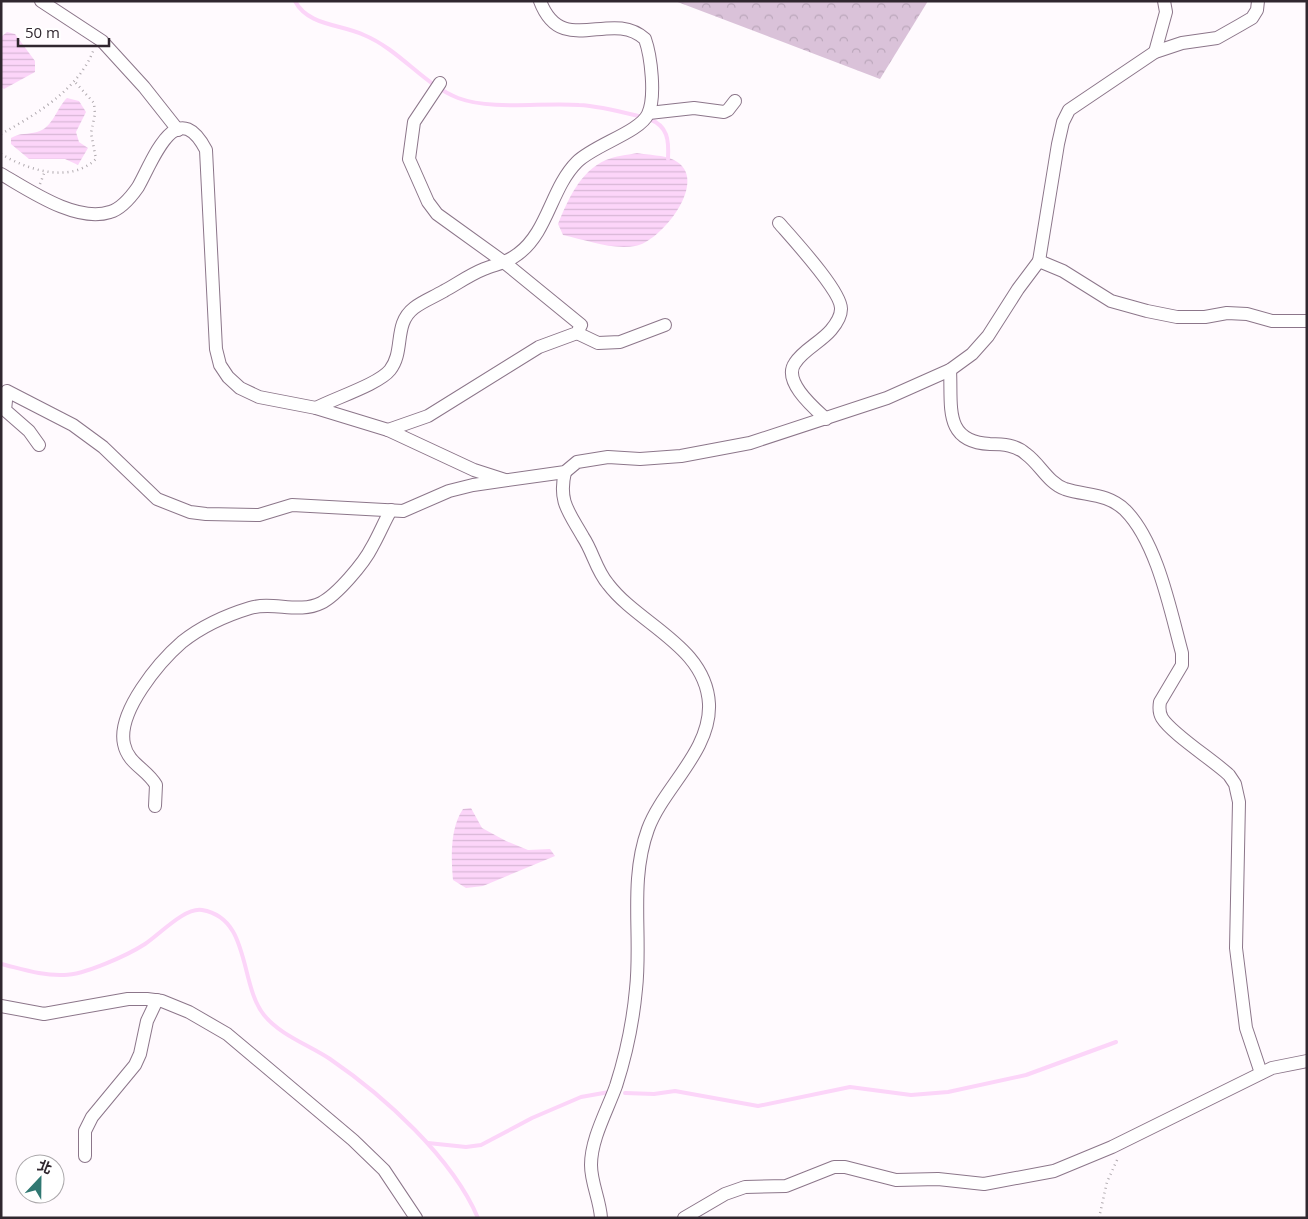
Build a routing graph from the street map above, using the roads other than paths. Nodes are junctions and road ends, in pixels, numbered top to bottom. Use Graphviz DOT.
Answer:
graph roads {
  1 [pos="41,1"];
  2 [pos="540,1"];
  3 [pos="1164,1"];
  4 [pos="1258,1"];
  5 [pos="1155,52"];
  6 [pos="440,83"];
  7 [pos="735,101"];
  8 [pos="649,113"];
  9 [pos="178,130"];
  10 [pos="1,174"];
  11 [pos="779,223"];
  12 [pos="1039,261"];
  13 [pos="505,262"];
  14 [pos="1307,322"];
  15 [pos="664,325"];
  16 [pos="577,333"];
  17 [pos="950,370"];
  18 [pos="316,408"];
  19 [pos="826,419"];
  20 [pos="388,430"];
  21 [pos="39,445"];
  22 [pos="565,472"];
  23 [pos="510,482"];
  24 [pos="391,510"];
  25 [pos="155,806"];
  26 [pos="157,1000"];
  27 [pos="1,1006"];
  28 [pos="1307,1061"];
  29 [pos="1261,1073"];
  30 [pos="85,1156"];
  31 [pos="416,1218"];
  32 [pos="601,1218"];
  33 [pos="684,1218"];
  1 -- 9 [label="street"];
  2 -- 8 [label="street"];
  3 -- 5 [label="street"];
  4 -- 5 [label="street"];
  5 -- 12 [label="street"];
  6 -- 13 [label="street"];
  7 -- 8 [label="street"];
  8 -- 13 [label="street"];
  9 -- 10 [label="street"];
  9 -- 18 [label="street"];
  11 -- 19 [label="street"];
  12 -- 14 [label="street"];
  12 -- 17 [label="street"];
  13 -- 16 [label="street"];
  13 -- 18 [label="street"];
  15 -- 16 [label="street"];
  16 -- 20 [label="street"];
  17 -- 19 [label="street"];
  17 -- 29 [label="street"];
  18 -- 20 [label="street"];
  19 -- 22 [label="street"];
  20 -- 23 [label="street"];
  21 -- 24 [label="street"];
  22 -- 23 [label="street"];
  22 -- 32 [label="street"];
  23 -- 24 [label="street"];
  24 -- 25 [label="street"];
  26 -- 27 [label="street"];
  26 -- 30 [label="street"];
  26 -- 31 [label="street"];
  28 -- 29 [label="street"];
  29 -- 33 [label="street"];
}
